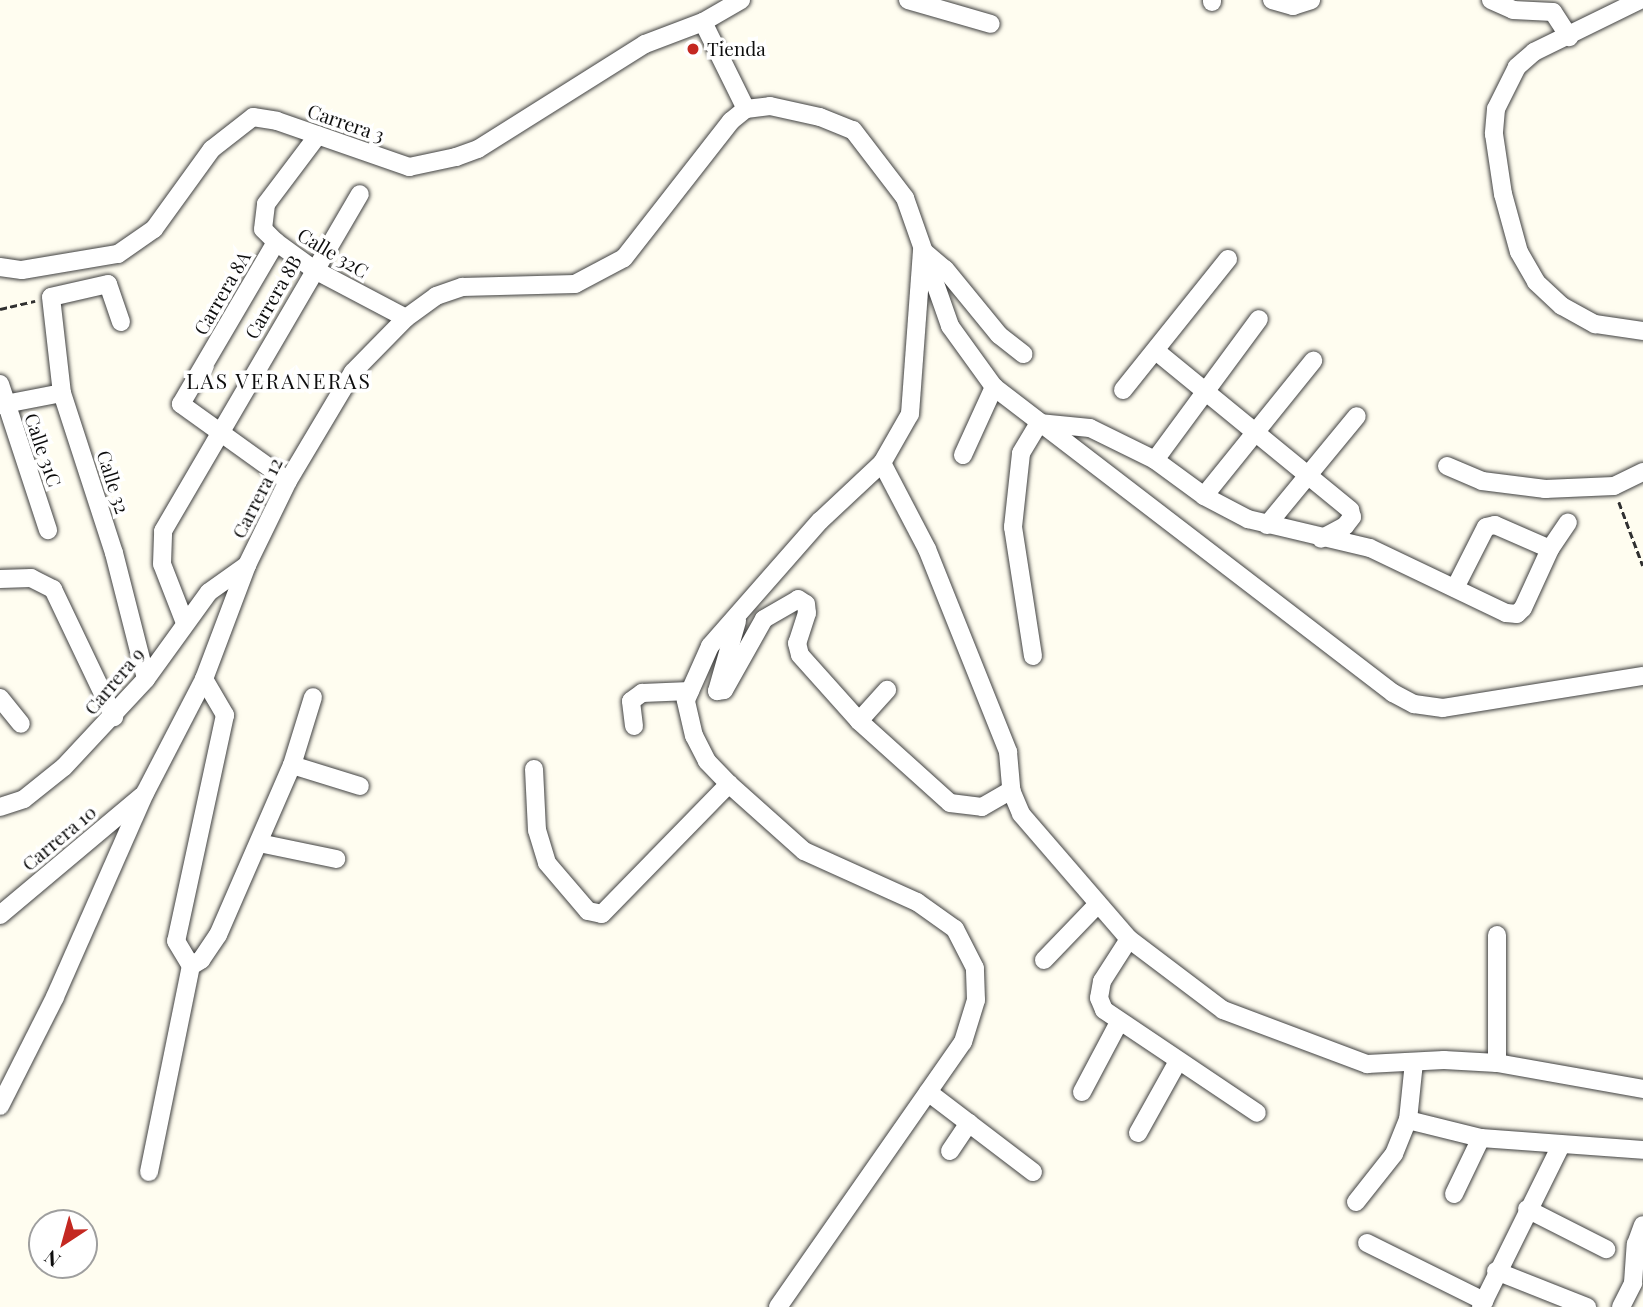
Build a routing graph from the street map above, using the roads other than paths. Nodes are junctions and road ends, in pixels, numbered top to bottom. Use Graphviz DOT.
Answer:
graph roads {
  1 [pos="741,0"];
  2 [pos="908,0"];
  3 [pos="1272,0"];
  4 [pos="1311,0"];
  5 [pos="1491,0"];
  6 [pos="1640,0"];
  7 [pos="703,22"];
  8 [pos="991,23"];
  9 [pos="1569,37"];
  10 [pos="746,109"];
  11 [pos="318,135"];
  12 [pos="359,194"];
  13 [pos="276,242"];
  14 [pos="922,250"];
  15 [pos="1228,259"];
  16 [pos="0,267"];
  17 [pos="313,269"];
  18 [pos="406,318"];
  19 [pos="1259,319"];
  20 [pos="121,322"];
  21 [pos="1643,331"];
  22 [pos="1156,351"];
  23 [pos="1023,354"];
  24 [pos="1313,361"];
  25 [pos="0,384"];
  26 [pos="994,387"];
  27 [pos="1123,390"];
  28 [pos="1208,392"];
  29 [pos="62,393"];
  30 [pos="3,404"];
  31 [pos="1357,416"];
  32 [pos="1039,423"];
  33 [pos="1256,433"];
  34 [pos="218,434"];
  35 [pos="962,455"];
  36 [pos="1155,460"];
  37 [pos="882,463"];
  38 [pos="1447,466"];
  39 [pos="1643,472"];
  40 [pos="1310,475"];
  41 [pos="288,481"];
  42 [pos="1204,496"];
  43 [pos="1568,522"];
  44 [pos="1267,526"];
  45 [pos="48,530"];
  46 [pos="1321,539"];
  47 [pos="1550,549"];
  48 [pos="247,565"];
  49 [pos="0,579"];
  50 [pos="1455,589"];
  51 [pos="740,611"];
  52 [pos="185,623"];
  53 [pos="1033,656"];
  54 [pos="1643,676"];
  55 [pos="146,679"];
  56 [pos="204,679"];
  57 [pos="690,691"];
  58 [pos="887,691"];
  59 [pos="0,698"];
  60 [pos="313,698"];
  61 [pos="114,717"];
  62 [pos="859,721"];
  63 [pos="21,724"];
  64 [pos="634,726"];
  65 [pos="292,765"];
  66 [pos="534,769"];
  67 [pos="729,784"];
  68 [pos="360,786"];
  69 [pos="1011,790"];
  70 [pos="145,793"];
  71 [pos="0,807"];
  72 [pos="259,843"];
  73 [pos="336,859"];
  74 [pos="1097,905"];
  75 [pos="0,915"];
  76 [pos="1497,935"];
  77 [pos="1129,939"];
  78 [pos="1044,960"];
  79 [pos="191,966"];
  80 [pos="1119,1022"];
  81 [pos="1414,1062"];
  82 [pos="1177,1063"];
  83 [pos="1497,1063"];
  84 [pos="1643,1088"];
  85 [pos="928,1092"];
  86 [pos="1082,1092"];
  87 [pos="0,1106"];
  88 [pos="1257,1113"];
  89 [pos="1408,1120"];
  90 [pos="969,1123"];
  91 [pos="1138,1133"];
  92 [pos="1480,1138"];
  93 [pos="1560,1147"];
  94 [pos="1643,1150"];
  95 [pos="950,1151"];
  96 [pos="149,1172"];
  97 [pos="1032,1172"];
  98 [pos="1454,1194"];
  99 [pos="1356,1202"];
  100 [pos="1527,1209"];
  101 [pos="1643,1225"];
  102 [pos="1367,1243"];
  103 [pos="1606,1249"];
  104 [pos="1496,1271"];
  105 [pos="1483,1304"];
  106 [pos="778,1307"];
  107 [pos="1587,1307"];
  108 [pos="1621,1307"];
  1 -- 7 [label="street, Carrera 3"];
  2 -- 8 [label="street"];
  3 -- 4 [label="street"];
  5 -- 9 [label="street"];
  6 -- 9 [label="street"];
  7 -- 10 [label="street"];
  7 -- 11 [label="street, Carrera 3"];
  9 -- 21 [label="street"];
  10 -- 14 [label="street"];
  10 -- 18 [label="street, Carrera 12"];
  11 -- 13 [label="street, Carrera 8A"];
  11 -- 16 [label="street, Carrera 3"];
  12 -- 17 [label="street, Carrera 8B"];
  13 -- 17 [label="street, Calle 32C"];
  13 -- 34 [label="street, Carrera 8A"];
  14 -- 23 [label="street"];
  14 -- 26 [label="street"];
  14 -- 37 [label="street"];
  15 -- 22 [label="street"];
  17 -- 18 [label="street, Calle 32C"];
  17 -- 34 [label="street, Carrera 8B"];
  18 -- 41 [label="street, Carrera 12"];
  19 -- 28 [label="street"];
  20 -- 29 [label="street, Calle 32"];
  22 -- 27 [label="street"];
  22 -- 28 [label="street"];
  24 -- 33 [label="street"];
  25 -- 30 [label="street, Calle 31C"];
  26 -- 32 [label="street"];
  26 -- 35 [label="street"];
  28 -- 33 [label="street"];
  28 -- 36 [label="street"];
  29 -- 30 [label="street"];
  29 -- 55 [label="street, Calle 32"];
  30 -- 45 [label="street, Calle 31C"];
  31 -- 40 [label="street"];
  32 -- 36 [label="street"];
  32 -- 53 [label="street"];
  32 -- 54 [label="street"];
  33 -- 40 [label="street"];
  33 -- 42 [label="street"];
  34 -- 41 [label="street"];
  34 -- 52 [label="street, Carrera 8B"];
  36 -- 42 [label="street"];
  37 -- 51 [label="street"];
  37 -- 69 [label="street"];
  38 -- 39 [label="street"];
  40 -- 44 [label="street"];
  40 -- 46 [label="street"];
  41 -- 48 [label="street, Carrera 12"];
  42 -- 44 [label="street"];
  43 -- 47 [label="street"];
  44 -- 46 [label="street"];
  46 -- 50 [label="street"];
  47 -- 50 [label="street"];
  47 -- 50 [label="street"];
  48 -- 52 [label="street, Carrera 9"];
  48 -- 56 [label="street, Carrera 12"];
  49 -- 61 [label="street"];
  51 -- 57 [label="street"];
  51 -- 62 [label="street"];
  52 -- 55 [label="street, Carrera 9"];
  55 -- 61 [label="street, Carrera 9"];
  56 -- 70 [label="street, Carrera 12"];
  56 -- 79 [label="street"];
  57 -- 64 [label="street"];
  57 -- 67 [label="street"];
  58 -- 62 [label="street"];
  59 -- 63 [label="street"];
  60 -- 65 [label="street"];
  61 -- 71 [label="street, Carrera 9"];
  62 -- 69 [label="street"];
  65 -- 68 [label="street"];
  65 -- 72 [label="street"];
  66 -- 67 [label="street"];
  67 -- 85 [label="street"];
  69 -- 74 [label="street"];
  70 -- 75 [label="street, Carrera 10"];
  70 -- 87 [label="street, Carrera 12"];
  72 -- 73 [label="street"];
  72 -- 79 [label="street"];
  74 -- 77 [label="street"];
  74 -- 78 [label="street"];
  76 -- 83 [label="street"];
  77 -- 80 [label="street"];
  77 -- 81 [label="street"];
  79 -- 96 [label="street"];
  80 -- 82 [label="street"];
  80 -- 86 [label="street"];
  81 -- 83 [label="street"];
  81 -- 89 [label="street"];
  82 -- 88 [label="street"];
  82 -- 91 [label="street"];
  83 -- 84 [label="street"];
  85 -- 90 [label="street"];
  85 -- 106 [label="street"];
  89 -- 92 [label="street"];
  89 -- 99 [label="street"];
  90 -- 95 [label="street"];
  90 -- 97 [label="street"];
  92 -- 93 [label="street"];
  92 -- 98 [label="street"];
  93 -- 94 [label="street"];
  93 -- 100 [label="street"];
  100 -- 103 [label="street"];
  100 -- 104 [label="street"];
  101 -- 108 [label="street"];
  102 -- 105 [label="street"];
  104 -- 105 [label="street"];
  104 -- 107 [label="street"];
}
